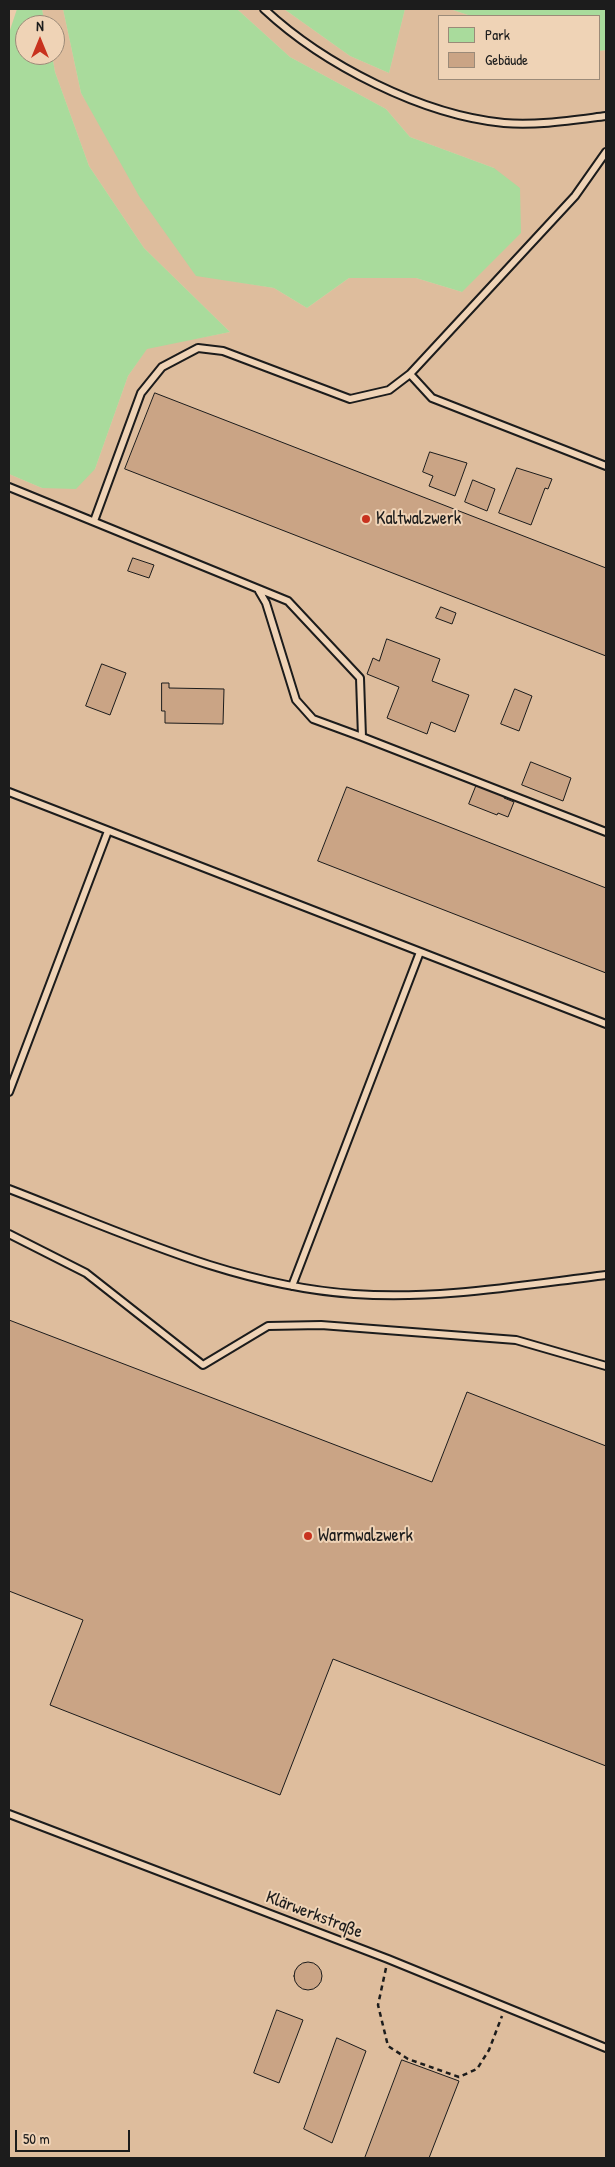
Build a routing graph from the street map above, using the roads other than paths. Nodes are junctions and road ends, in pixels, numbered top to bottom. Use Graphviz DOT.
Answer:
graph roads {
  1 [pos="264,9"];
  2 [pos="606,116"];
  3 [pos="606,152"];
  4 [pos="410,374"];
  5 [pos="606,466"];
  6 [pos="9,487"];
  7 [pos="94,521"];
  8 [pos="259,591"];
  9 [pos="362,736"];
  10 [pos="9,792"];
  11 [pos="108,831"];
  12 [pos="606,832"];
  13 [pos="420,952"];
  14 [pos="606,1024"];
  15 [pos="9,1092"];
  16 [pos="9,1188"];
  17 [pos="9,1234"];
  18 [pos="606,1276"];
  19 [pos="292,1286"];
  20 [pos="606,1366"];
  21 [pos="9,1814"];
  22 [pos="606,2048"];
  1 -- 2 [label="lane"];
  3 -- 4 [label="lane"];
  4 -- 5 [label="lane"];
  4 -- 7 [label="lane"];
  6 -- 7 [label="lane"];
  7 -- 8 [label="lane"];
  8 -- 9 [label="lane"];
  8 -- 9 [label="lane"];
  9 -- 12 [label="lane"];
  10 -- 11 [label="lane"];
  11 -- 13 [label="lane"];
  11 -- 15 [label="lane"];
  13 -- 14 [label="lane"];
  13 -- 19 [label="lane"];
  16 -- 19 [label="lane"];
  17 -- 20 [label="lane"];
  18 -- 19 [label="lane"];
  21 -- 22 [label="lane, Klärwerkstraße"];
}
